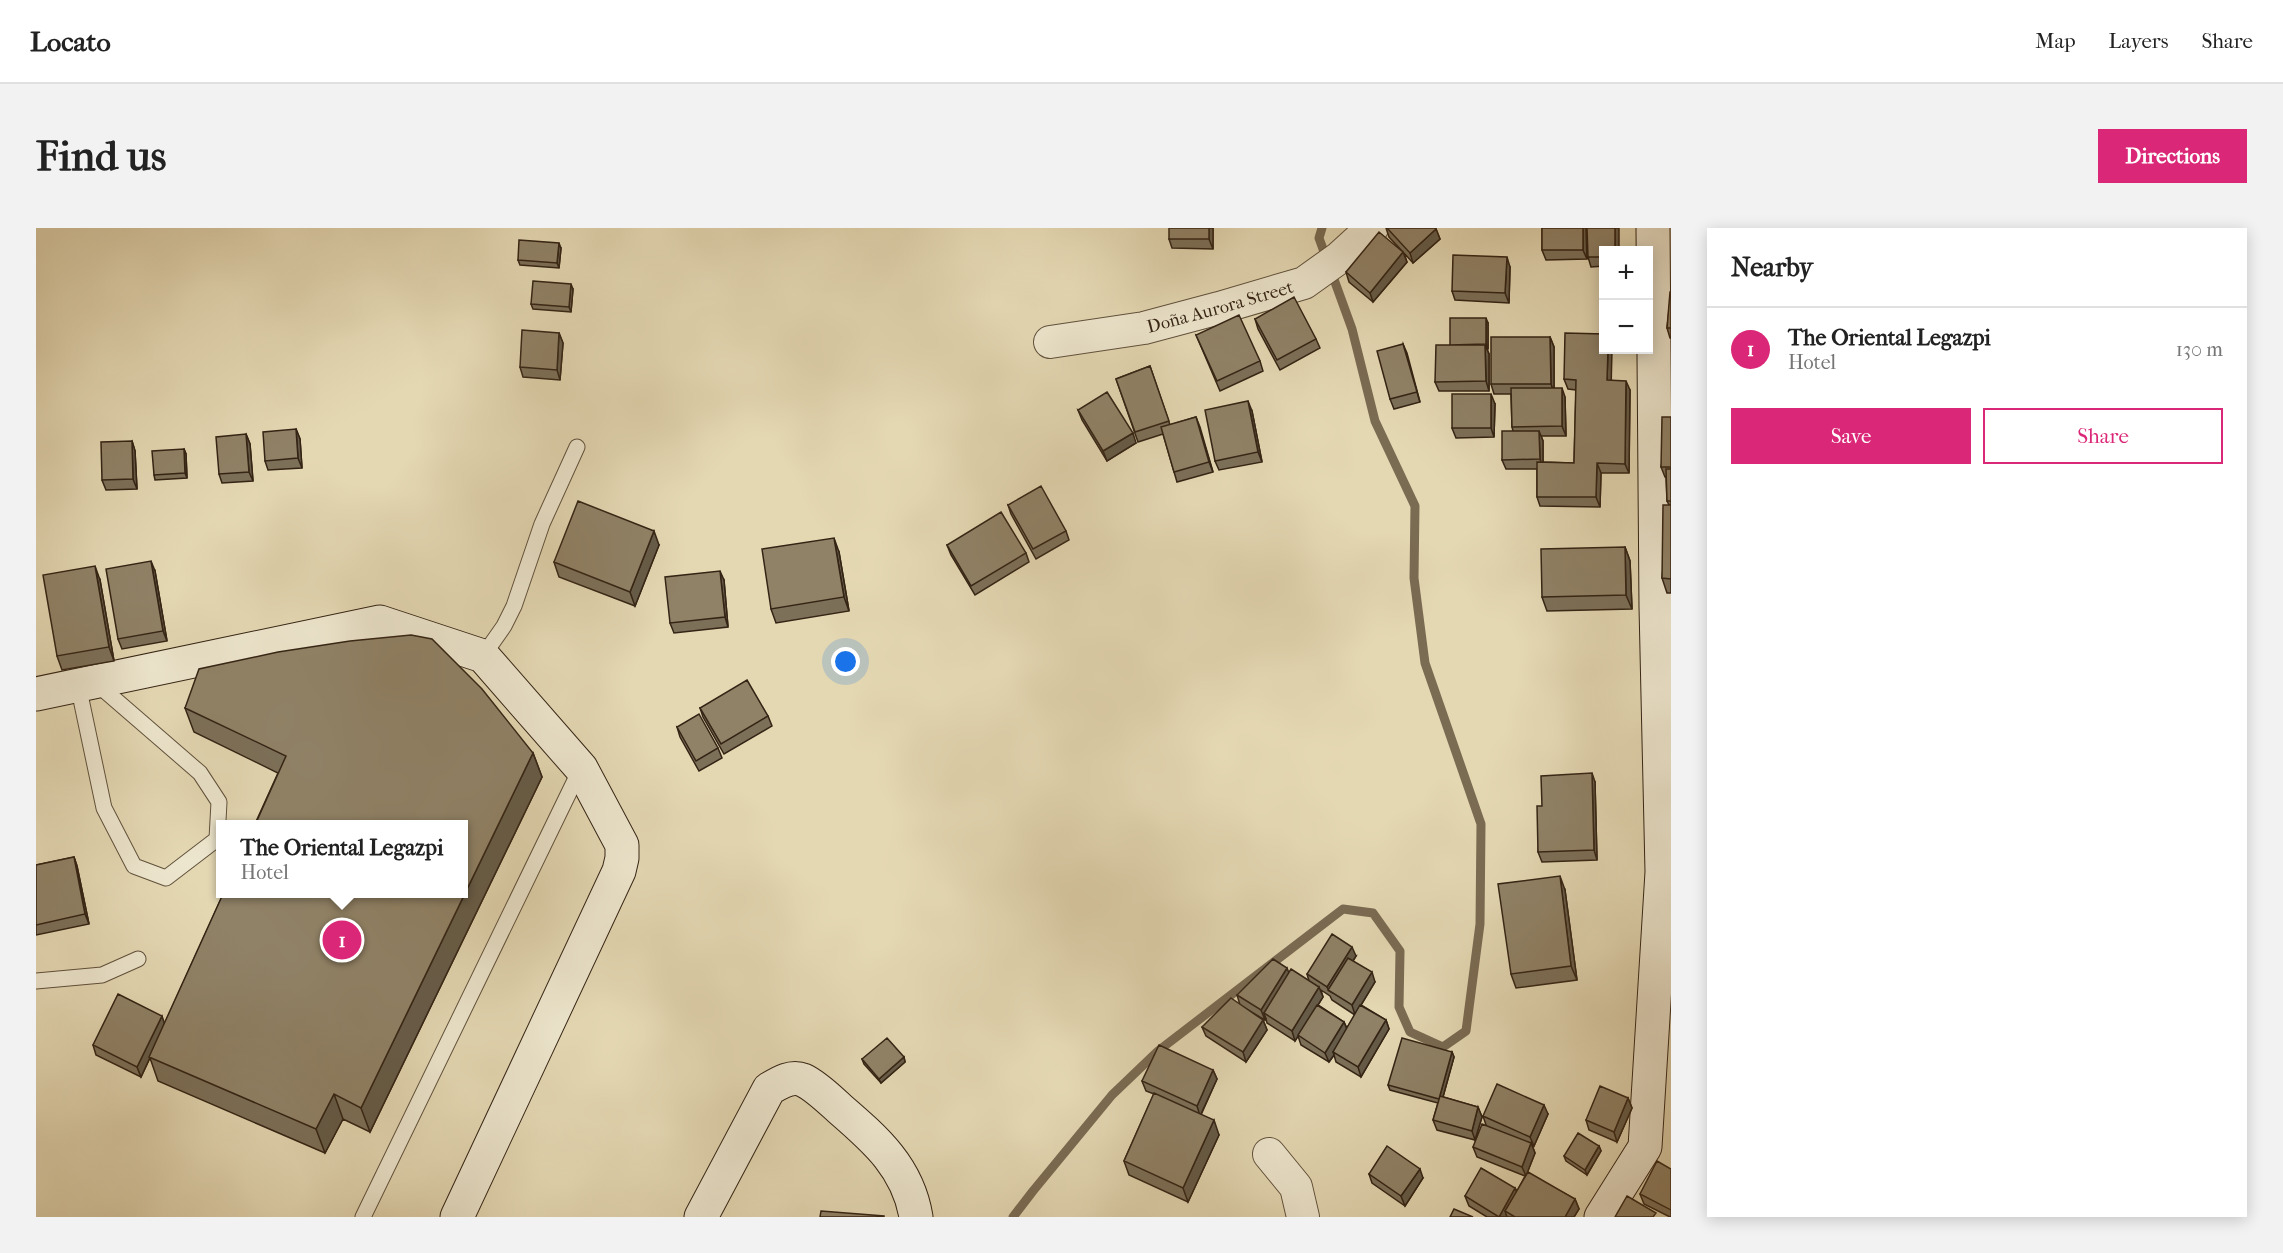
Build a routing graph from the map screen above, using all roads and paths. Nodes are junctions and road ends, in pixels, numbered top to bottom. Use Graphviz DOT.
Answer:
graph roads {
  1 [pos="1372,228"];
  2 [pos="1653,228"];
  3 [pos="1050,342"];
  4 [pos="577,447"];
  5 [pos="1663,607"];
  6 [pos="483,656"];
  7 [pos="86,684"];
  8 [pos="36,694"];
  9 [pos="581,768"];
  10 [pos="218,820"];
  11 [pos="216,839"];
  12 [pos="138,959"];
  13 [pos="36,981"];
  14 [pos="1269,1154"];
  15 [pos="363,1217"];
  16 [pos="457,1217"];
  17 [pos="700,1217"];
  18 [pos="916,1217"];
  19 [pos="1303,1217"];
  20 [pos="1601,1217"];
  1 -- 3 [label="street, Doña Aurora Street"];
  2 -- 5 [label="street"];
  4 -- 6 [label="lane"];
  5 -- 20 [label="street"];
  6 -- 7 [label="street"];
  6 -- 9 [label="street"];
  7 -- 8 [label="street"];
  7 -- 10 [label="lane"];
  7 -- 11 [label="lane"];
  9 -- 15 [label="lane"];
  9 -- 16 [label="street"];
  12 -- 13 [label="lane"];
  14 -- 19 [label="street"];
  17 -- 18 [label="street"];
}
